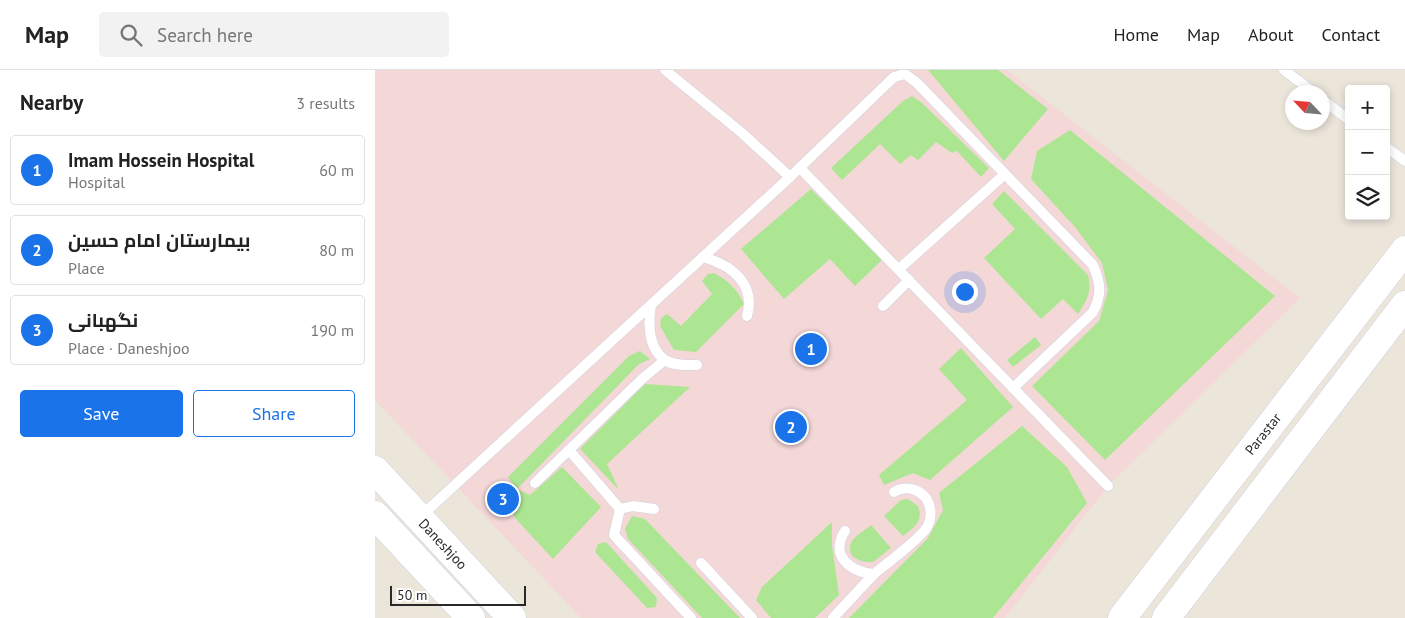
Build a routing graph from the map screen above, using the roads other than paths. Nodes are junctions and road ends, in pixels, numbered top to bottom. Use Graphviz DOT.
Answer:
graph roads {
  1 [pos="665,70"];
  2 [pos="1284,70"];
  3 [pos="1304,85"];
  4 [pos="1330,105"];
  5 [pos="1345,117"];
  6 [pos="1390,150"];
  7 [pos="1405,161"];
  8 [pos="800,168"];
  9 [pos="1005,174"];
  10 [pos="790,177"];
  11 [pos="1405,250"];
  12 [pos="703,257"];
  13 [pos="899,269"];
  14 [pos="909,280"];
  15 [pos="651,305"];
  16 [pos="1405,305"];
  17 [pos="883,306"];
  18 [pos="747,316"];
  19 [pos="665,360"];
  20 [pos="697,365"];
  21 [pos="1013,388"];
  22 [pos="569,450"];
  23 [pos="375,470"];
  24 [pos="535,483"];
  25 [pos="1108,486"];
  26 [pos="894,492"];
  27 [pos="620,509"];
  28 [pos="654,509"];
  29 [pos="375,515"];
  30 [pos="420,518"];
  31 [pos="845,531"];
  32 [pos="701,563"];
  33 [pos="875,574"];
  34 [pos="471,618"];
  35 [pos="512,618"];
  36 [pos="691,618"];
  37 [pos="752,618"];
  38 [pos="833,618"];
  39 [pos="1122,618"];
  40 [pos="1166,618"];
  1 -- 10 [label="lane"];
  2 -- 3 [label="lane"];
  4 -- 5 [label="lane"];
  6 -- 7 [label="lane"];
  8 -- 9 [label="lane"];
  8 -- 10 [label="lane"];
  8 -- 13 [label="lane"];
  9 -- 13 [label="lane"];
  9 -- 21 [label="lane"];
  10 -- 12 [label="lane"];
  11 -- 39 [label="main road, Parastar"];
  12 -- 15 [label="lane"];
  12 -- 18 [label="lane"];
  13 -- 14 [label="lane"];
  14 -- 17 [label="lane"];
  14 -- 21 [label="lane"];
  15 -- 19 [label="lane"];
  15 -- 30 [label="lane"];
  16 -- 40 [label="main road"];
  19 -- 20 [label="lane"];
  19 -- 22 [label="lane"];
  21 -- 25 [label="lane"];
  22 -- 24 [label="lane"];
  22 -- 27 [label="lane"];
  23 -- 30 [label="main road, Daneshjoo"];
  26 -- 33 [label="lane"];
  27 -- 28 [label="lane"];
  27 -- 36 [label="lane"];
  29 -- 34 [label="main road"];
  30 -- 35 [label="main road, Daneshjoo"];
  31 -- 33 [label="lane"];
  32 -- 37 [label="lane"];
  33 -- 38 [label="lane"];
}
